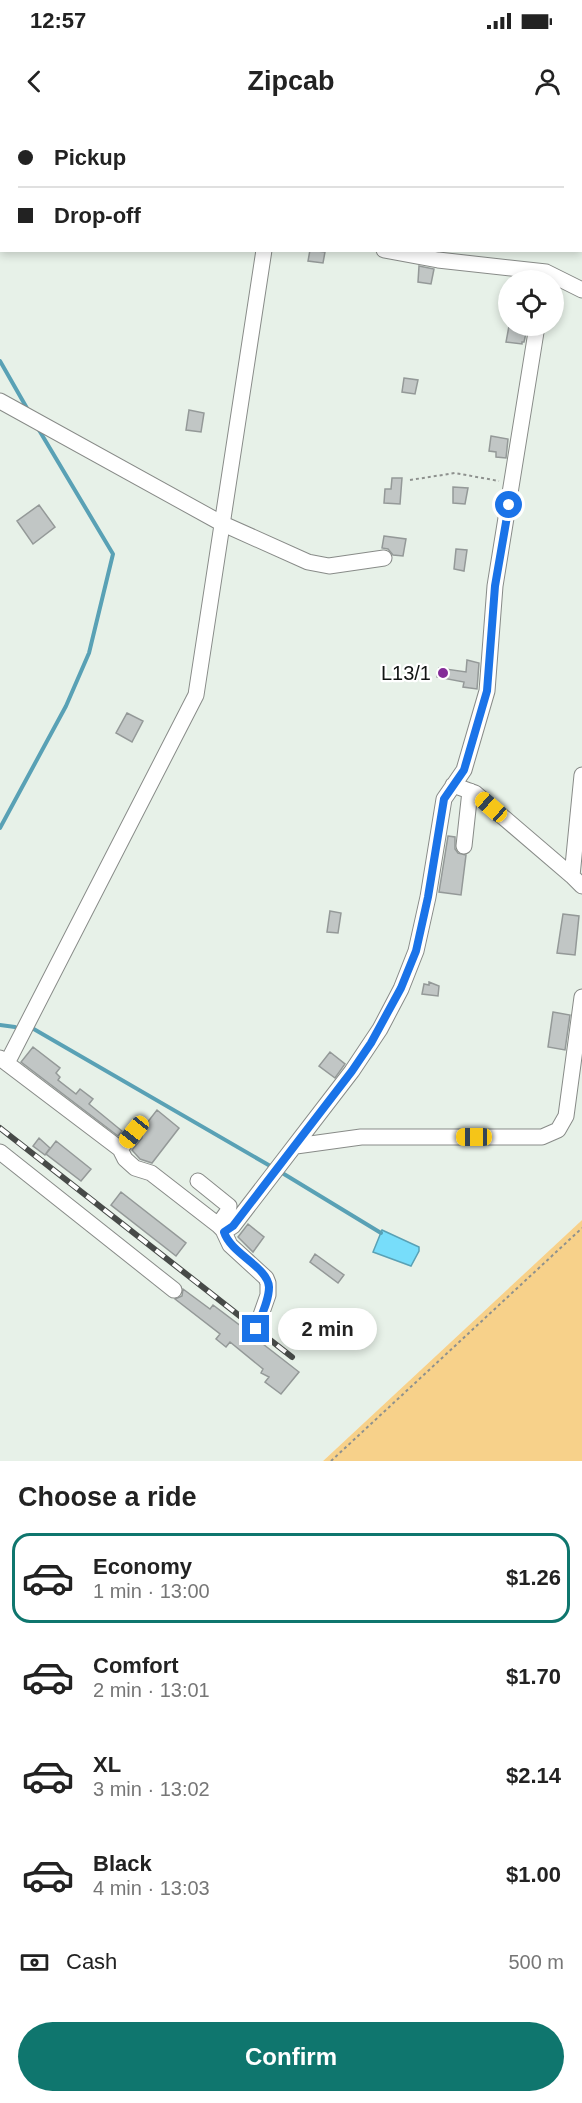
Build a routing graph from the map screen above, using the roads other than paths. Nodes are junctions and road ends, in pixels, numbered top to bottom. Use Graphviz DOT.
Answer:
graph roads {
  1 [pos="264,252"];
  2 [pos="395,252"];
  3 [pos="505,270"];
  4 [pos="564,283"];
  5 [pos="582,290"];
  6 [pos="535,336"];
  7 [pos="0,401"];
  8 [pos="221,523"];
  9 [pos="384,558"];
  10 [pos="582,775"];
  11 [pos="453,785"];
  12 [pos="470,791"];
  13 [pos="464,846"];
  14 [pos="577,881"];
  15 [pos="582,997"];
  16 [pos="4,1060"];
  17 [pos="134,1132"];
  18 [pos="296,1146"];
  19 [pos="120,1149"];
  20 [pos="0,1152"];
  21 [pos="198,1181"];
  22 [pos="221,1228"];
  23 [pos="174,1290"];
  24 [pos="255,1332"];
  1 -- 8 [label="lane"];
  2 -- 3 [label="lane"];
  4 -- 5 [label="lane"];
  6 -- 11 [label="lane"];
  7 -- 8 [label="lane"];
  8 -- 9 [label="lane"];
  8 -- 16 [label="lane"];
  10 -- 14 [label="lane"];
  11 -- 12 [label="lane"];
  11 -- 18 [label="lane"];
  12 -- 13 [label="lane"];
  12 -- 14 [label="lane"];
  15 -- 18 [label="lane"];
  16 -- 19 [label="lane"];
  17 -- 19 [label="lane"];
  18 -- 22 [label="lane"];
  19 -- 22 [label="lane"];
  20 -- 23 [label="lane"];
  21 -- 22 [label="lane"];
  22 -- 24 [label="lane"];
}
